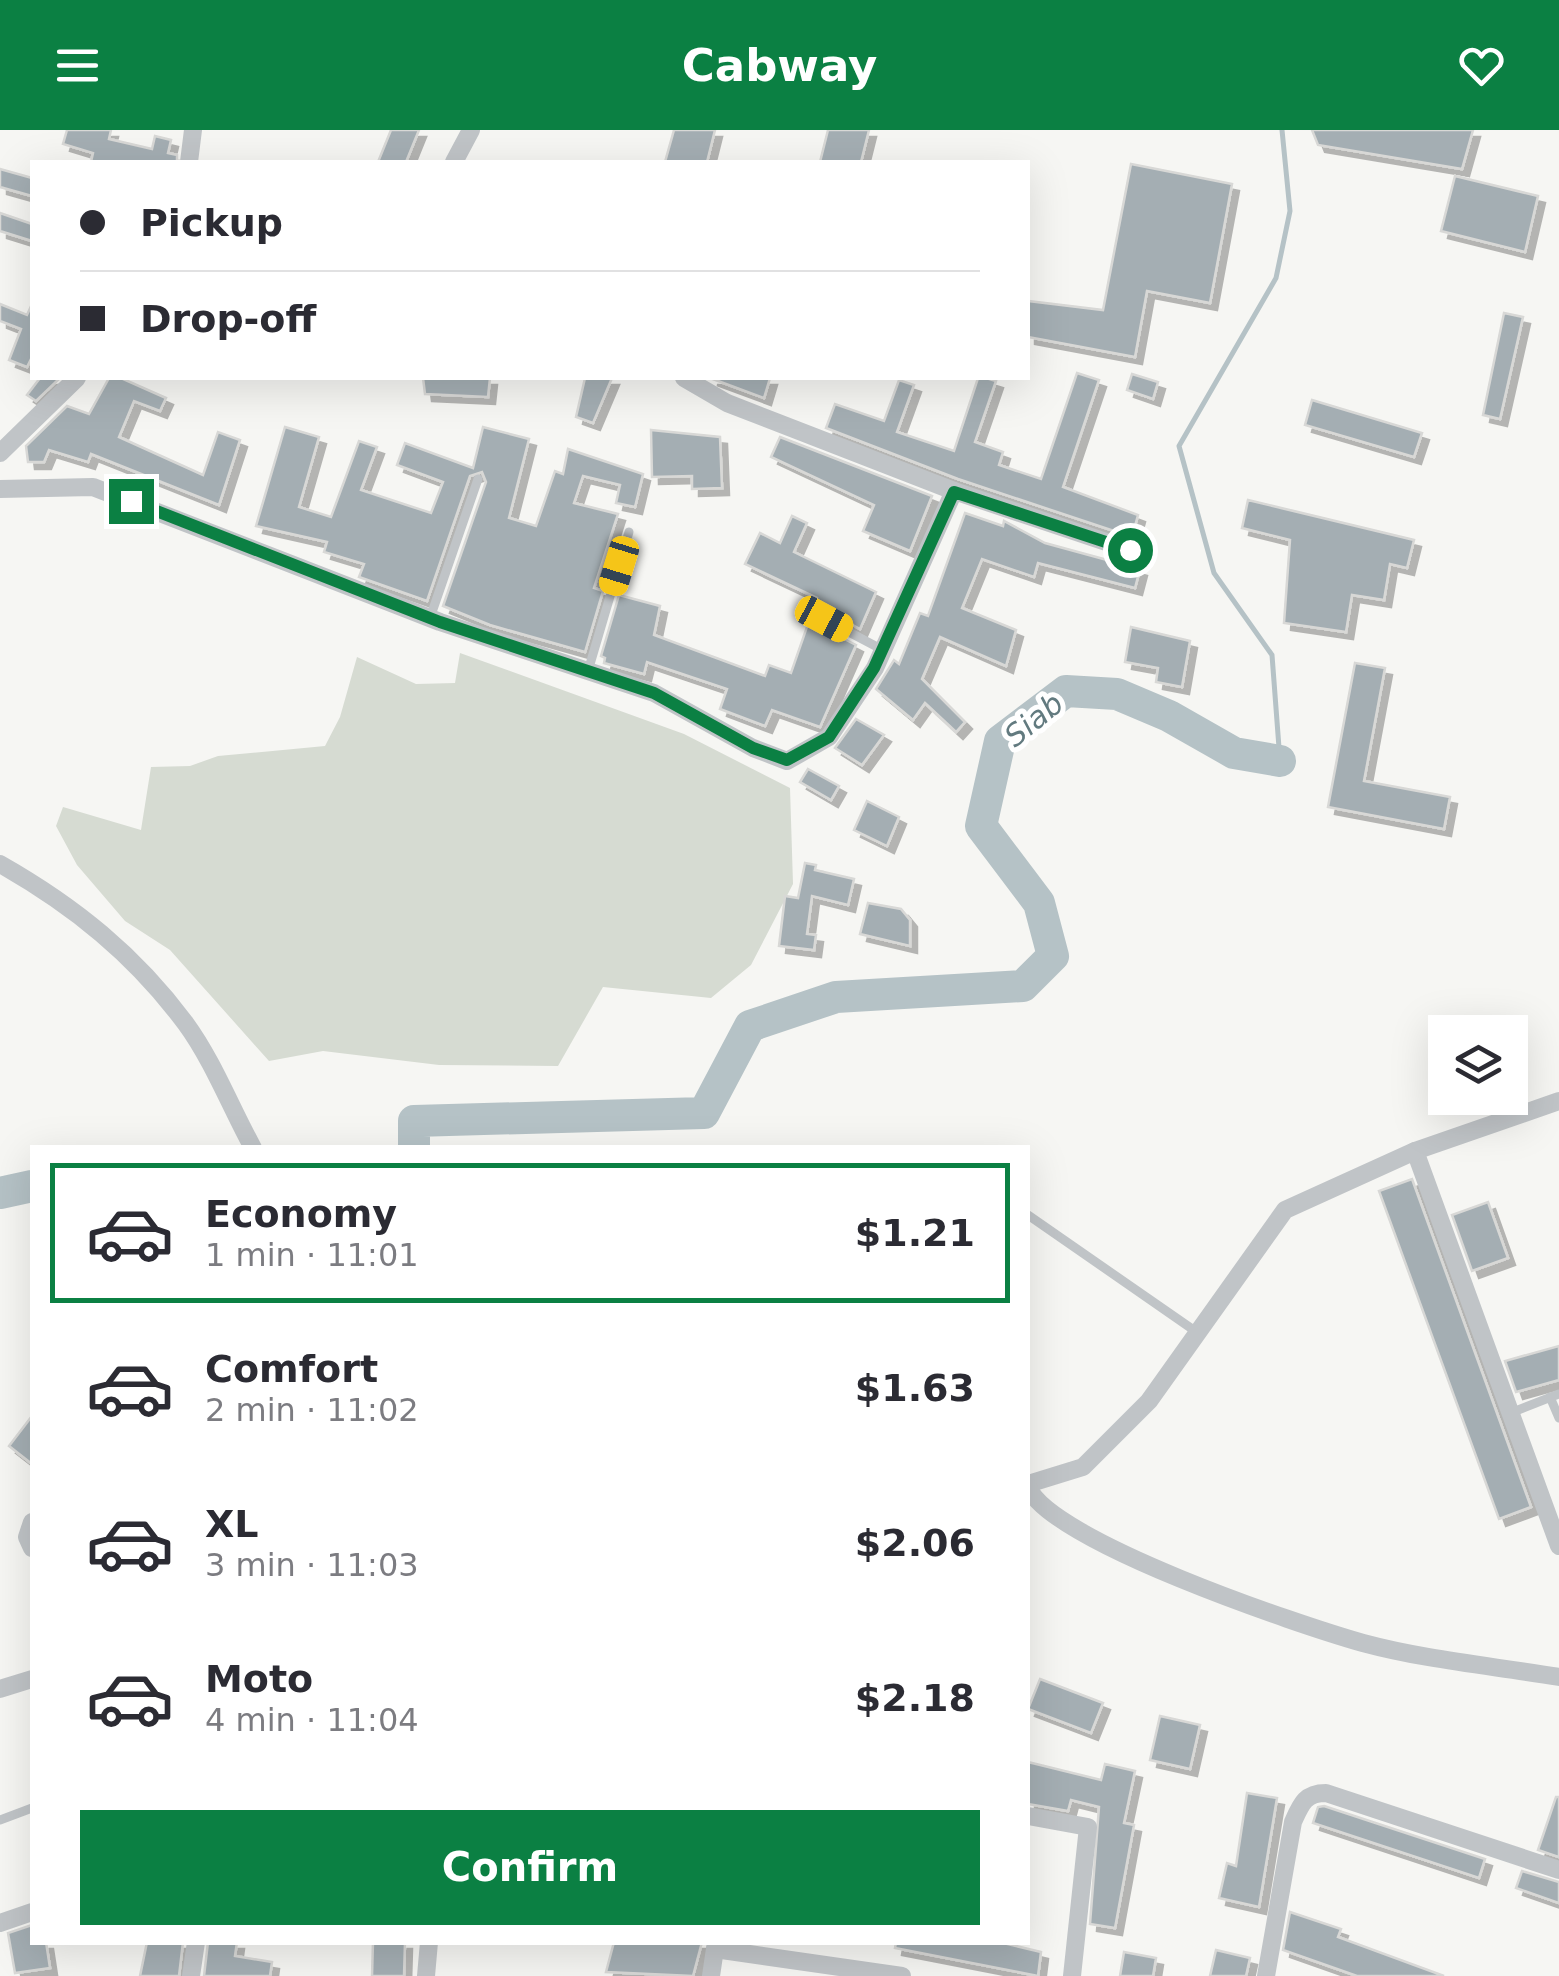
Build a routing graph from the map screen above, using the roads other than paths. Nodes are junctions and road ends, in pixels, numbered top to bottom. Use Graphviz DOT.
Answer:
graph roads {
  1 [pos="194,130"];
  2 [pos="471,130"];
  3 [pos="189,160"];
  4 [pos="455,160"];
  5 [pos="75,380"];
  6 [pos="687,380"];
  7 [pos="0,453"];
  8 [pos="478,478"];
  9 [pos="0,489"];
  10 [pos="954,492"];
  11 [pos="629,532"];
  12 [pos="1130,550"];
  13 [pos="430,618"];
  14 [pos="824,619"];
  15 [pos="883,650"];
  16 [pos="588,671"];
  17 [pos="0,864"];
  18 [pos="1559,1101"];
  19 [pos="250,1145"];
  20 [pos="1414,1152"];
  21 [pos="1030,1216"];
  22 [pos="1198,1333"];
  23 [pos="1555,1396"];
  24 [pos="1513,1412"];
  25 [pos="1559,1418"];
  26 [pos="1030,1485"];
  27 [pos="1030,1492"];
  28 [pos="1559,1546"];
  29 [pos="1559,1677"];
  30 [pos="30,1680"];
  31 [pos="0,1689"];
  32 [pos="30,1809"];
  33 [pos="1030,1816"];
  34 [pos="0,1820"];
  35 [pos="1559,1870"];
  36 [pos="30,1913"];
  37 [pos="0,1923"];
  38 [pos="196,1945"];
  39 [pos="429,1945"];
  40 [pos="716,1946"];
  41 [pos="191,1976"];
  42 [pos="426,1976"];
  43 [pos="711,1976"];
  44 [pos="902,1976"];
  45 [pos="1072,1976"];
  46 [pos="1266,1976"];
  1 -- 3 [label="street"];
  2 -- 4 [label="street"];
  5 -- 7 [label="street"];
  6 -- 10 [label="street"];
  8 -- 13 [label="lane"];
  9 -- 13 [label="street"];
  10 -- 12 [label="street"];
  10 -- 15 [label="street"];
  11 -- 16 [label="lane"];
  13 -- 16 [label="street"];
  14 -- 15 [label="lane"];
  15 -- 16 [label="street"];
  17 -- 19 [label="street"];
  18 -- 20 [label="street"];
  20 -- 22 [label="street"];
  20 -- 24 [label="street"];
  21 -- 22 [label="lane"];
  22 -- 26 [label="street"];
  23 -- 24 [label="lane"];
  23 -- 25 [label="lane"];
  24 -- 28 [label="street"];
  27 -- 29 [label="street"];
  30 -- 31 [label="street"];
  32 -- 34 [label="lane"];
  33 -- 45 [label="street"];
  35 -- 46 [label="street"];
  36 -- 37 [label="street"];
  38 -- 41 [label="street"];
  39 -- 42 [label="street"];
  40 -- 43 [label="street"];
  40 -- 44 [label="street"];
}
